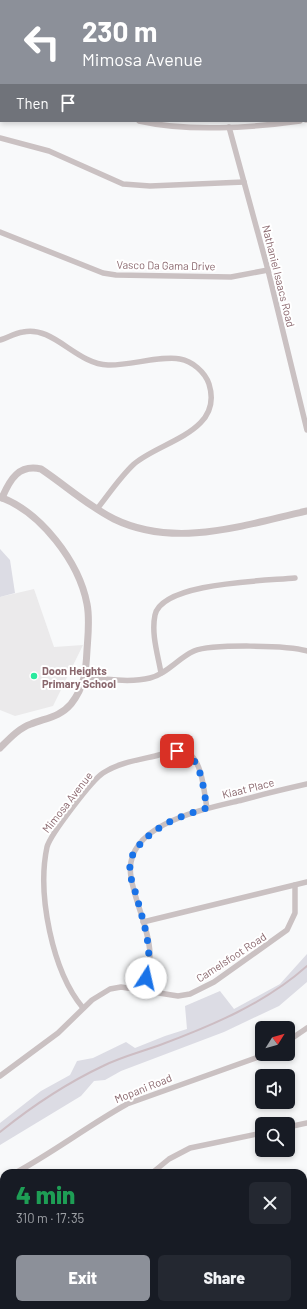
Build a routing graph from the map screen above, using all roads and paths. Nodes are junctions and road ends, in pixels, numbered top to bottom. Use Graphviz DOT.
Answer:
graph roads {
  1 [pos="283,0"];
  2 [pos="288,0"];
  3 [pos="147,122"];
  4 [pos="293,122"];
  5 [pos="229,127"];
  6 [pos="0,138"];
  7 [pos="244,182"];
  8 [pos="0,232"];
  9 [pos="268,270"];
  10 [pos="0,340"];
  11 [pos="307,430"];
  12 [pos="1,497"];
  13 [pos="97,509"];
  14 [pos="307,511"];
  15 [pos="295,578"];
  16 [pos="307,651"];
  17 [pos="161,673"];
  18 [pos="85,677"];
  19 [pos="0,748"];
  20 [pos="307,784"];
  21 [pos="207,808"];
  22 [pos="307,882"];
  23 [pos="295,885"];
  24 [pos="143,922"];
  25 [pos="143,990"];
  26 [pos="83,1008"];
  27 [pos="307,1028"];
  28 [pos="295,1036"];
  29 [pos="255,1058"];
  30 [pos="0,1076"];
  31 [pos="307,1123"];
  32 [pos="295,1126"];
  33 [pos="255,1134"];
  34 [pos="23,1169"];
  35 [pos="157,1169"];
  1 -- 2 [label="street"];
  3 -- 5 [label="street"];
  4 -- 5 [label="street"];
  5 -- 7 [label="street, Nathaniel Isaacs Road"];
  6 -- 7 [label="street"];
  7 -- 9 [label="street, Nathaniel Isaacs Road"];
  8 -- 9 [label="street, Vasco Da Gama Drive"];
  9 -- 11 [label="street, Nathaniel Isaacs Road"];
  10 -- 13 [label="street"];
  12 -- 13 [label="street"];
  12 -- 18 [label="street"];
  13 -- 14 [label="street"];
  15 -- 17 [label="street"];
  16 -- 17 [label="street"];
  17 -- 18 [label="street"];
  18 -- 19 [label="street"];
  20 -- 21 [label="street, Kiaat Place"];
  21 -- 24 [label="street, Kiaat Place"];
  21 -- 26 [label="street, Mimosa Avenue"];
  22 -- 23 [label="street"];
  23 -- 24 [label="street"];
  23 -- 25 [label="street, Camelsfoot Road"];
  24 -- 25 [label="street, Kiaat Place"];
  25 -- 26 [label="street, Camelsfoot Road"];
  26 -- 30 [label="street, Camelsfoot Road"];
  27 -- 28 [label="street"];
  29 -- 34 [label="street, Mopani Road"];
  31 -- 32 [label="street"];
  33 -- 35 [label="street"];
}
